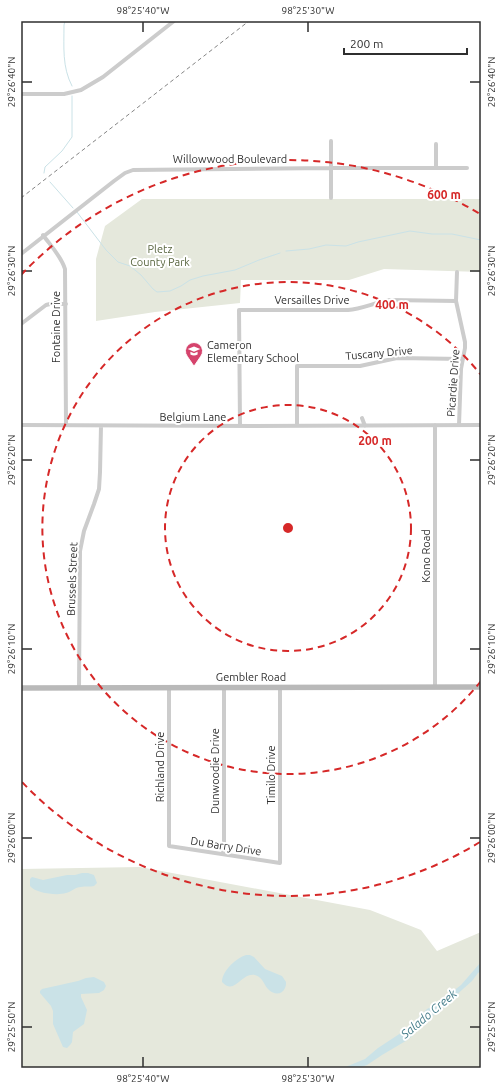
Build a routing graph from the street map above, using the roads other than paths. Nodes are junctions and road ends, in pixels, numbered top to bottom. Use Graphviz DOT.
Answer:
graph roads {
  1 [pos="174,21"];
  2 [pos="21,94"];
  3 [pos="331,141"];
  4 [pos="436,144"];
  5 [pos="331,168"];
  6 [pos="436,168"];
  7 [pos="467,168"];
  8 [pos="331,198"];
  9 [pos="43,235"];
  10 [pos="21,254"];
  11 [pos="457,272"];
  12 [pos="456,301"];
  13 [pos="66,304"];
  14 [pos="21,324"];
  15 [pos="463,359"];
  16 [pos="362,418"];
  17 [pos="459,424"];
  18 [pos="481,424"];
  19 [pos="21,425"];
  20 [pos="66,425"];
  21 [pos="101,426"];
  22 [pos="240,426"];
  23 [pos="297,426"];
  24 [pos="365,426"];
  25 [pos="435,426"];
  26 [pos="280,687"];
  27 [pos="435,687"];
  28 [pos="481,687"];
  29 [pos="21,688"];
  30 [pos="79,688"];
  31 [pos="169,688"];
  32 [pos="224,688"];
  33 [pos="169,846"];
  34 [pos="223,854"];
  35 [pos="280,863"];
  1 -- 2 [label="street"];
  3 -- 5 [label="street"];
  4 -- 6 [label="street"];
  5 -- 6 [label="street, Willowwood Boulevard"];
  5 -- 8 [label="street"];
  5 -- 9 [label="street, Willowwood Boulevard"];
  6 -- 7 [label="street, Willowwood Boulevard"];
  9 -- 10 [label="street, Willowwood Boulevard"];
  9 -- 13 [label="street, Fontaine Drive"];
  11 -- 12 [label="street, Picardie Drive"];
  12 -- 15 [label="street, Picardie Drive"];
  12 -- 22 [label="street, Versailles Drive"];
  13 -- 14 [label="street"];
  13 -- 20 [label="street, Fontaine Drive"];
  15 -- 17 [label="street, Picardie Drive"];
  15 -- 23 [label="street, Tuscany Drive"];
  16 -- 24 [label="street"];
  17 -- 18 [label="street, Belgium Lane"];
  17 -- 25 [label="street, Belgium Lane"];
  19 -- 20 [label="street, Belgium Lane"];
  20 -- 21 [label="street, Belgium Lane"];
  21 -- 22 [label="street, Belgium Lane"];
  21 -- 30 [label="street, Brussels Street"];
  22 -- 23 [label="street, Belgium Lane"];
  23 -- 24 [label="street, Belgium Lane"];
  24 -- 25 [label="street, Belgium Lane"];
  25 -- 27 [label="street, Kono Road"];
  26 -- 27 [label="main road, Gembler Road"];
  26 -- 32 [label="main road, Gembler Road"];
  26 -- 35 [label="street, Timilo Drive"];
  27 -- 28 [label="main road, Gembler Road"];
  29 -- 30 [label="main road, Gembler Road"];
  30 -- 31 [label="main road, Gembler Road"];
  31 -- 32 [label="main road, Gembler Road"];
  31 -- 33 [label="street, Richland Drive"];
  32 -- 34 [label="street, Dunwoodie Drive"];
  33 -- 34 [label="street, Du Barry Drive"];
  34 -- 35 [label="street, Du Barry Drive"];
}
